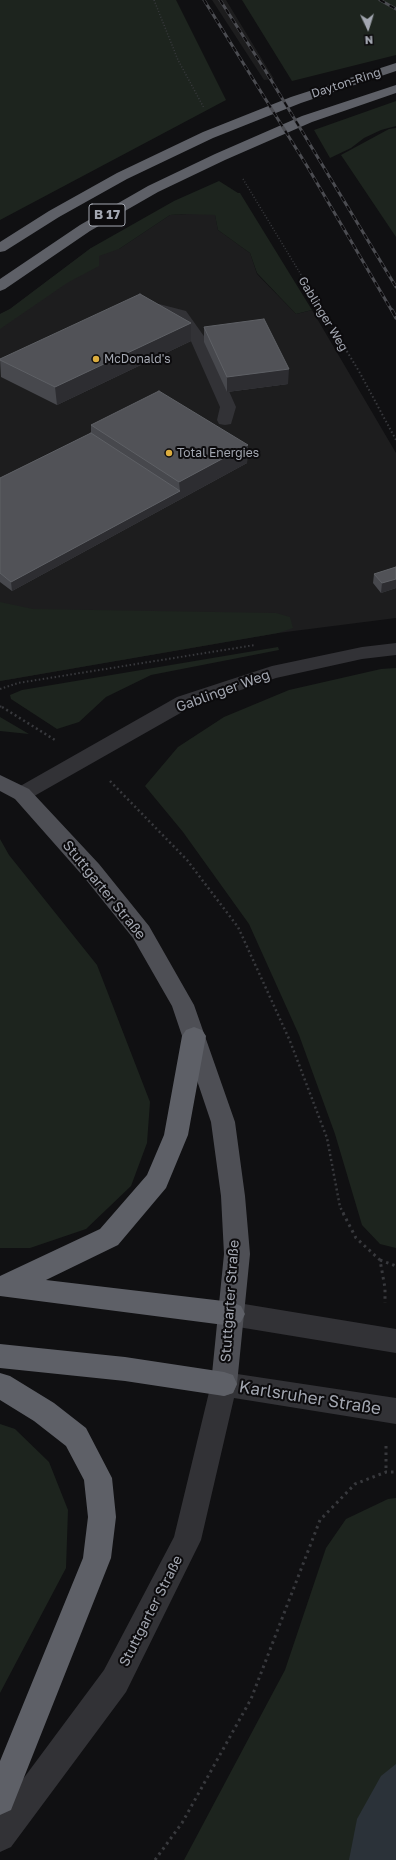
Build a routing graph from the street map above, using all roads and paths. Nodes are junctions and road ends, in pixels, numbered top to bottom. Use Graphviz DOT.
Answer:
graph roads {
  1 [pos="154,0"];
  2 [pos="396,67"];
  3 [pos="396,89"];
  4 [pos="196,95"];
  5 [pos="248,189"];
  6 [pos="18,237"];
  7 [pos="0,242"];
  8 [pos="0,248"];
  9 [pos="0,286"];
  10 [pos="130,313"];
  11 [pos="225,420"];
  12 [pos="396,440"];
  13 [pos="259,644"];
  14 [pos="396,649"];
  15 [pos="0,689"];
  16 [pos="0,706"];
  17 [pos="86,759"];
  18 [pos="0,782"];
  19 [pos="22,794"];
  20 [pos="194,1036"];
  21 [pos="380,1260"];
  22 [pos="396,1266"];
  23 [pos="3,1286"];
  24 [pos="232,1314"];
  25 [pos="390,1340"];
  26 [pos="0,1356"];
  27 [pos="224,1384"];
  28 [pos="0,1385"];
  29 [pos="390,1411"];
  30 [pos="386,1472"];
  31 [pos="396,1472"];
  32 [pos="0,1799"];
  33 [pos="0,1836"];
  34 [pos="155,1860"];
  1 -- 4 [label="path"];
  2 -- 6 [label="highway, Dayton-Ring / B 17"];
  3 -- 9 [label="highway, Dayton-Ring / B 17"];
  5 -- 12 [label="path, Gablinger Weg"];
  6 -- 7 [label="highway"];
  6 -- 8 [label="highway, B 17"];
  10 -- 11 [label="street"];
  13 -- 15 [label="path"];
  14 -- 17 [label="street, Gablinger Weg"];
  16 -- 17 [label="path"];
  17 -- 19 [label="street, Gablinger Weg"];
  17 -- 21 [label="path"];
  18 -- 19 [label="main road, Stuttgarter Straße"];
  19 -- 20 [label="main road, Stuttgarter Straße"];
  20 -- 23 [label="highway"];
  20 -- 24 [label="main road, Stuttgarter Straße"];
  21 -- 22 [label="path"];
  21 -- 25 [label="path"];
  23 -- 24 [label="highway"];
  24 -- 25 [label="street"];
  24 -- 27 [label="main road, Stuttgarter Straße"];
  26 -- 27 [label="highway"];
  27 -- 29 [label="street, Karlsruher Straße"];
  27 -- 33 [label="street, Stuttgarter Straße"];
  28 -- 32 [label="highway"];
  29 -- 30 [label="path"];
  30 -- 31 [label="path"];
  30 -- 34 [label="path"];
}
